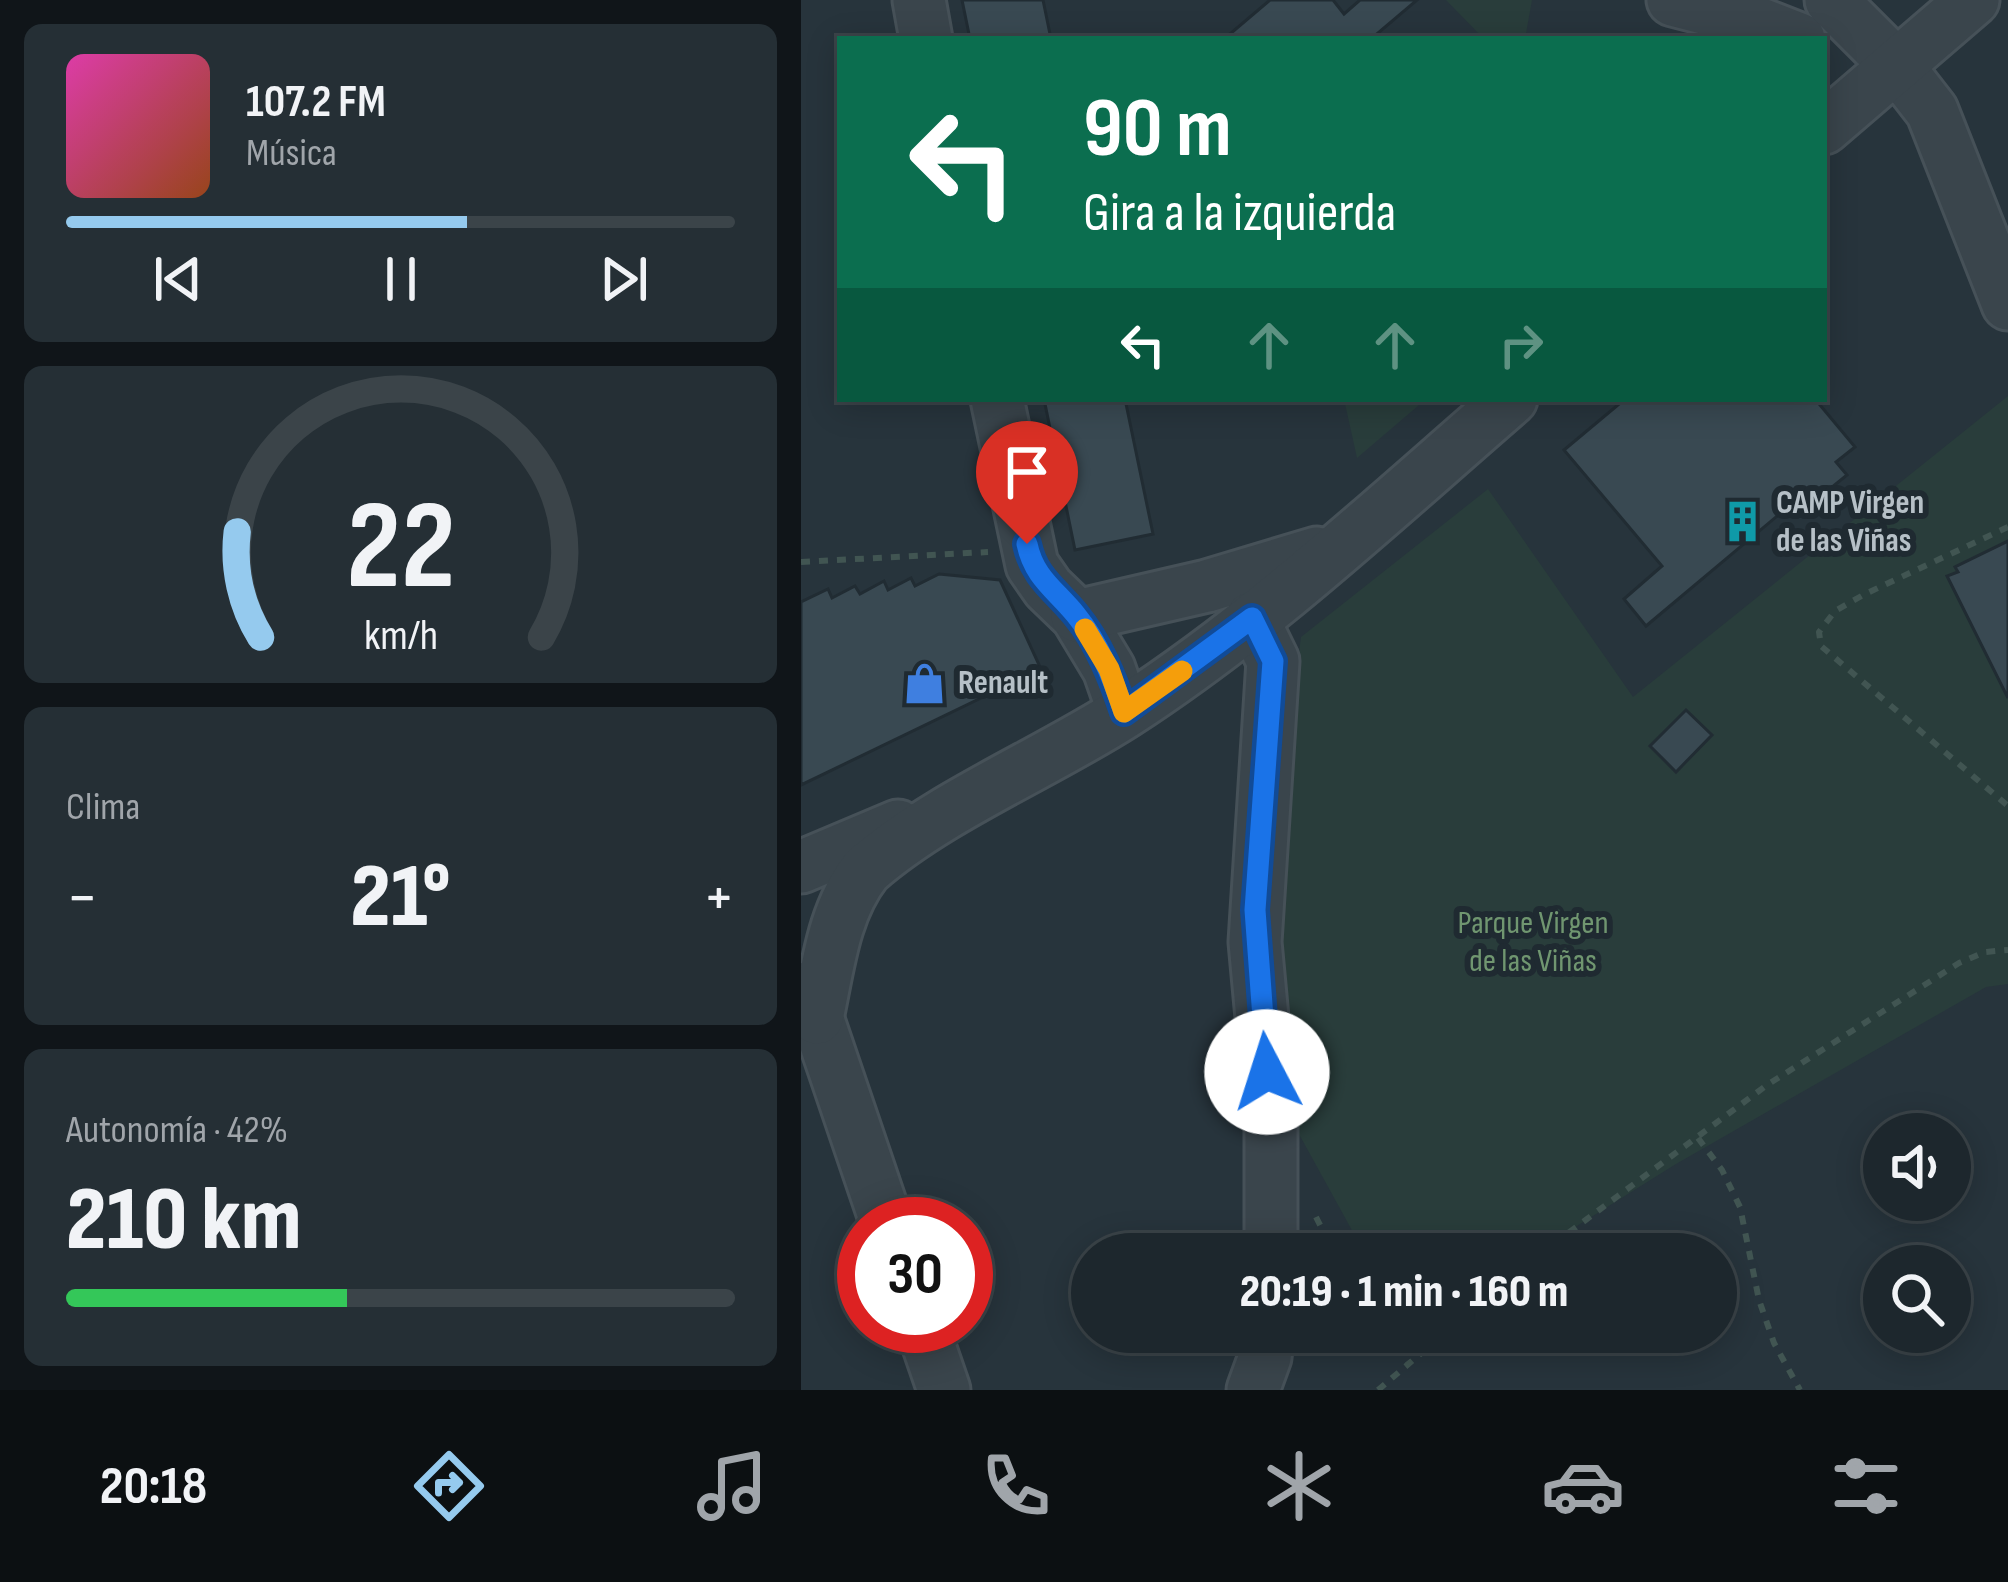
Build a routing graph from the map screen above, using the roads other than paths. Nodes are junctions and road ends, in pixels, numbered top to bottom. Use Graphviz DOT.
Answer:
graph roads {
  1 [pos="919,0"];
  2 [pos="1673,0"];
  3 [pos="1973,0"];
  4 [pos="1820,23"];
  5 [pos="925,36"];
  6 [pos="1897,66"];
  7 [pos="1831,105"];
  8 [pos="2008,304"];
  9 [pos="998,402"];
  10 [pos="1508,402"];
  11 [pos="1341,546"];
  12 [pos="1077,616"];
  13 [pos="1252,618"];
  14 [pos="1124,712"];
  15 [pos="1003,781"];
  16 [pos="801,867"];
  17 [pos="806,996"];
  18 [pos="877,1197"];
  19 [pos="1271,1233"];
  20 [pos="931,1353"];
  21 [pos="1265,1353"];
  22 [pos="944,1390"];
  23 [pos="1253,1390"];
  1 -- 5 [label="street"];
  2 -- 4 [label="street"];
  3 -- 6 [label="street"];
  4 -- 6 [label="street"];
  6 -- 7 [label="street"];
  6 -- 8 [label="street"];
  9 -- 12 [label="street"];
  10 -- 11 [label="street"];
  11 -- 12 [label="street"];
  11 -- 13 [label="street"];
  12 -- 14 [label="street"];
  13 -- 14 [label="street"];
  13 -- 19 [label="street"];
  14 -- 15 [label="street"];
  15 -- 16 [label="street"];
  15 -- 17 [label="street"];
  17 -- 18 [label="street"];
  20 -- 22 [label="street"];
  21 -- 23 [label="street"];
}
